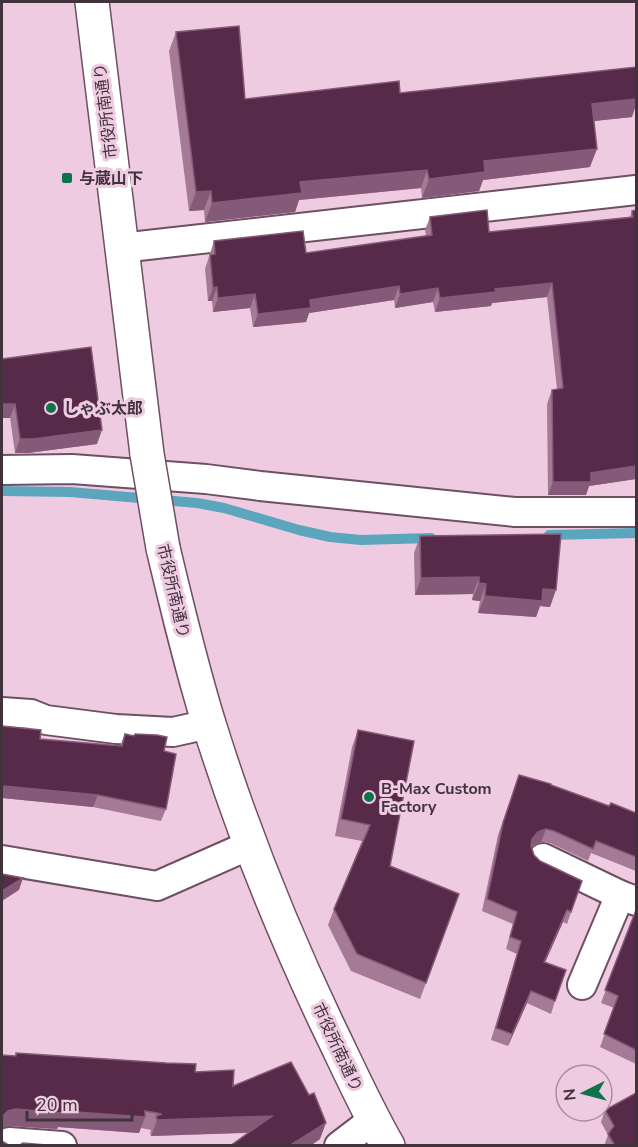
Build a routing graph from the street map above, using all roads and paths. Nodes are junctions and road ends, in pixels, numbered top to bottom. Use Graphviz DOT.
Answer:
graph roads {
  1 [pos="92,2"];
  2 [pos="636,190"];
  3 [pos="121,248"];
  4 [pos="2,470"];
  5 [pos="636,512"];
  6 [pos="2,712"];
  7 [pos="209,724"];
  8 [pos="250,844"];
  9 [pos="543,858"];
  10 [pos="2,860"];
  11 [pos="628,898"];
  12 [pos="582,985"];
  13 [pos="380,1133"];
  14 [pos="8,1146"];
  15 [pos="62,1146"];
  16 [pos="339,1146"];
  1 -- 3 [label="street, 市役所南通り"];
  2 -- 3 [label="street"];
  3 -- 7 [label="street, 市役所南通り, bridge"];
  4 -- 5 [label="street"];
  6 -- 7 [label="street"];
  7 -- 8 [label="street, 市役所南通り"];
  8 -- 10 [label="street"];
  8 -- 13 [label="street, 市役所南通り"];
  9 -- 11 [label="street"];
  11 -- 12 [label="street"];
  13 -- 16 [label="street"];
  14 -- 15 [label="street"];
}
